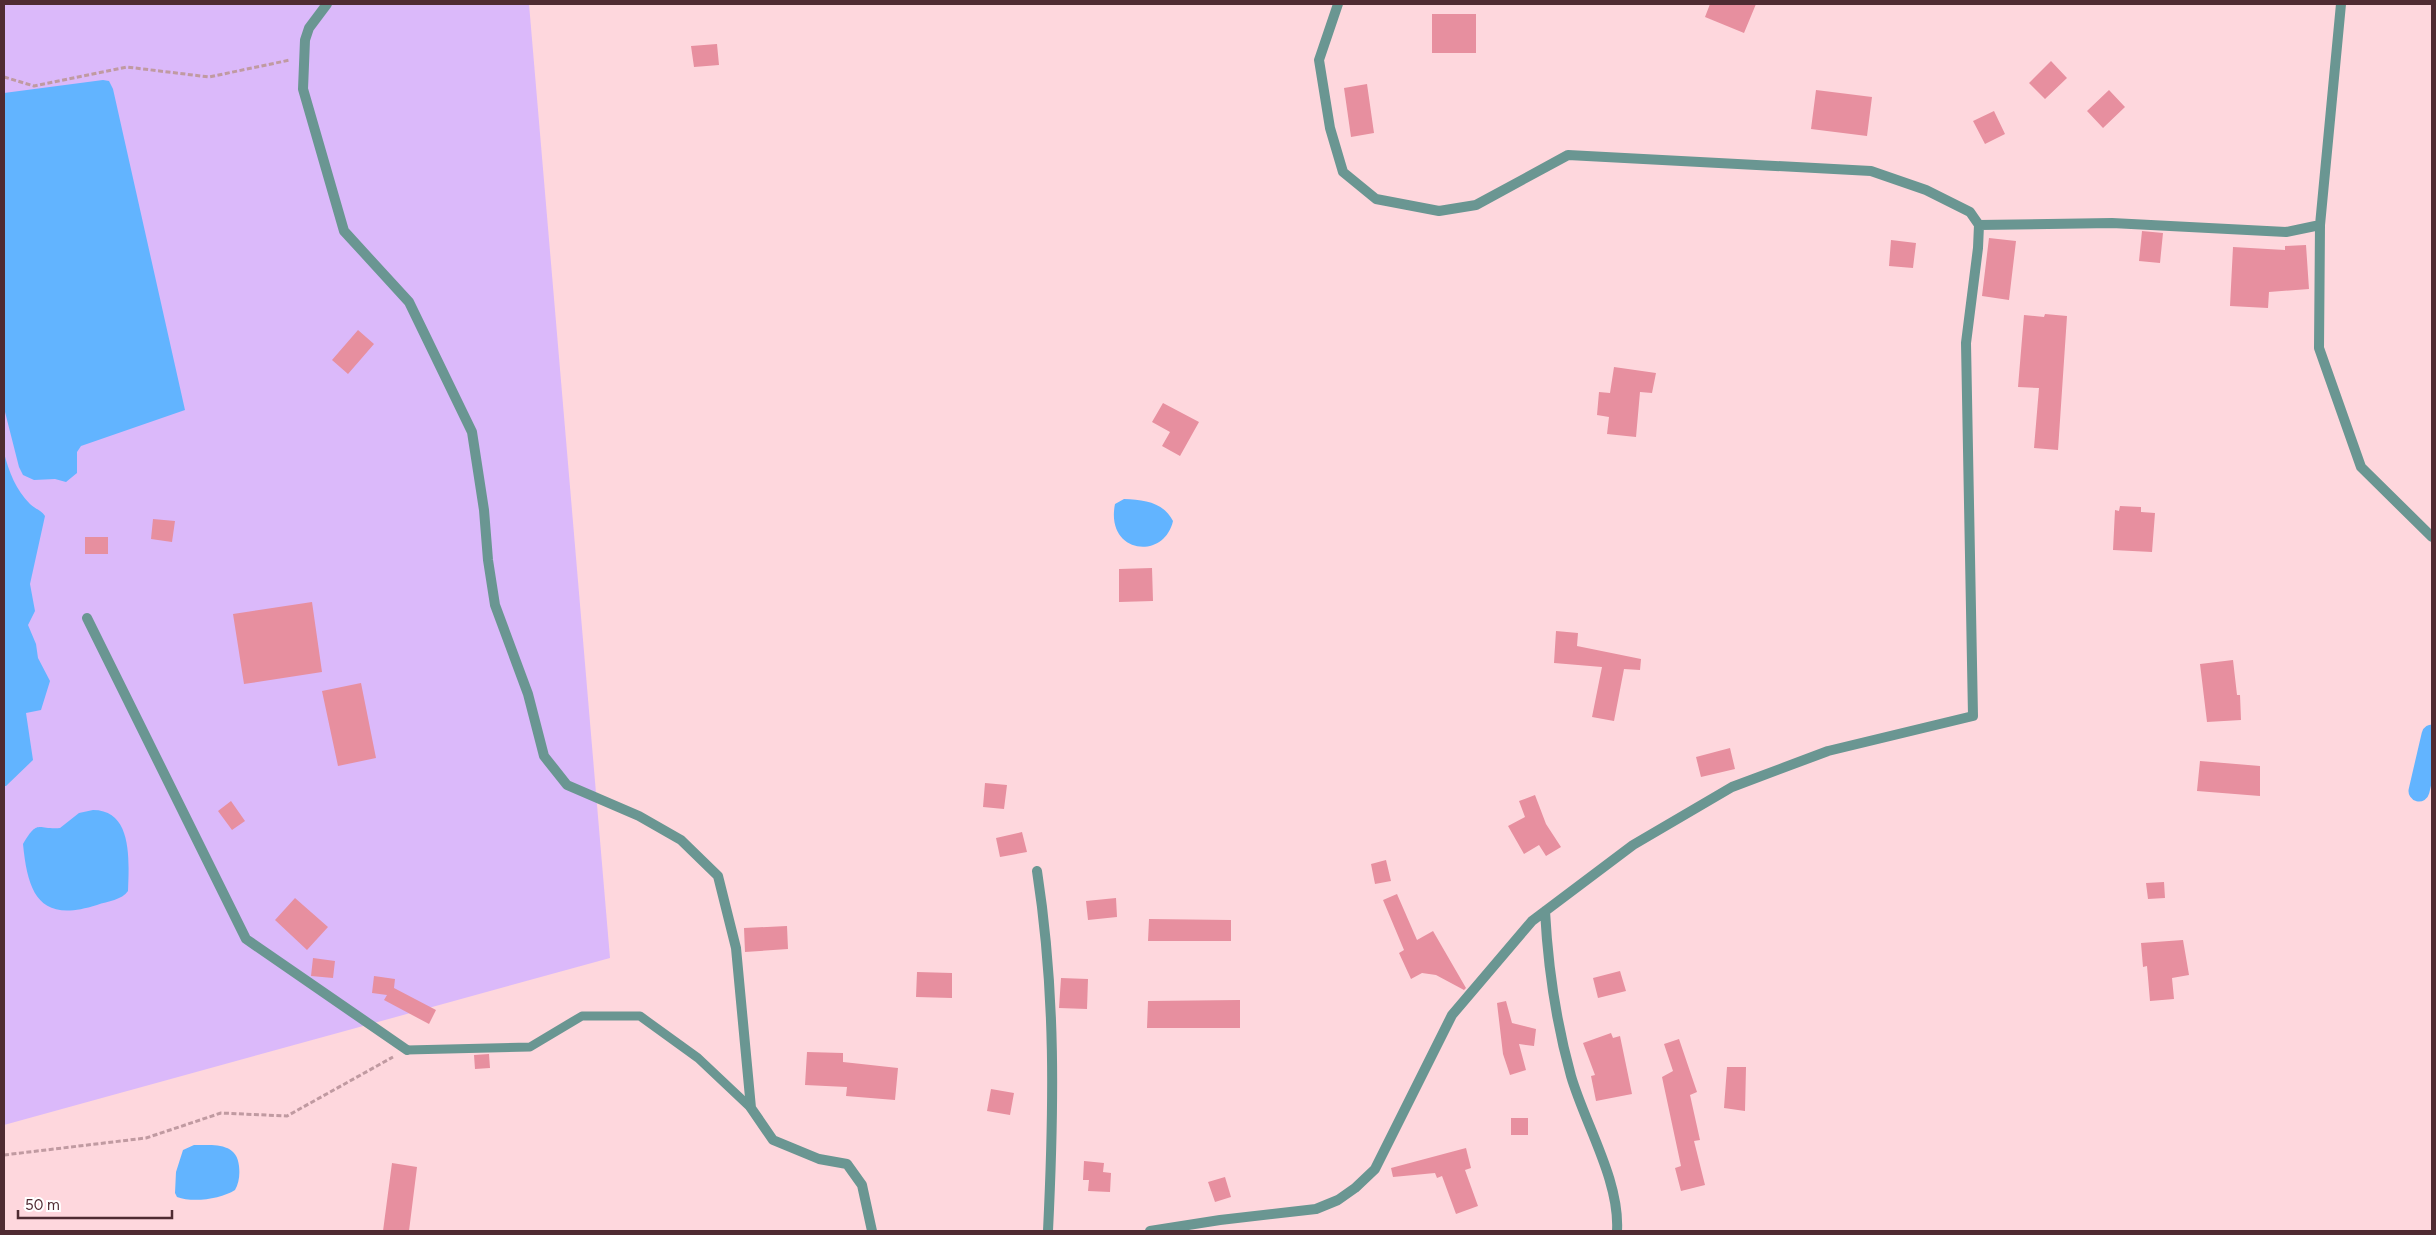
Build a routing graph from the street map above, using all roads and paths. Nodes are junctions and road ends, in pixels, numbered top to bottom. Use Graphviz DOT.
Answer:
graph roads {
  1 [pos="327,4"];
  2 [pos="1338,4"];
  3 [pos="2341,4"];
  4 [pos="303,57"];
  5 [pos="4,77"];
  6 [pos="1979,225"];
  7 [pos="2320,225"];
  8 [pos="2432,537"];
  9 [pos="87,618"];
  10 [pos="1037,871"];
  11 [pos="1545,912"];
  12 [pos="407,1050"];
  13 [pos="751,1108"];
  14 [pos="4,1155"];
  15 [pos="870,1229"];
  16 [pos="1048,1231"];
  17 [pos="1150,1231"];
  18 [pos="1617,1231"];
  1 -- 4 [label="street"];
  2 -- 6 [label="street"];
  3 -- 7 [label="street"];
  4 -- 5 [label="path"];
  4 -- 13 [label="street"];
  6 -- 7 [label="street"];
  6 -- 11 [label="street"];
  7 -- 8 [label="street"];
  9 -- 12 [label="street"];
  10 -- 16 [label="street"];
  11 -- 17 [label="street"];
  11 -- 18 [label="street"];
  12 -- 13 [label="lane"];
  12 -- 14 [label="path"];
  13 -- 15 [label="street"];
}
